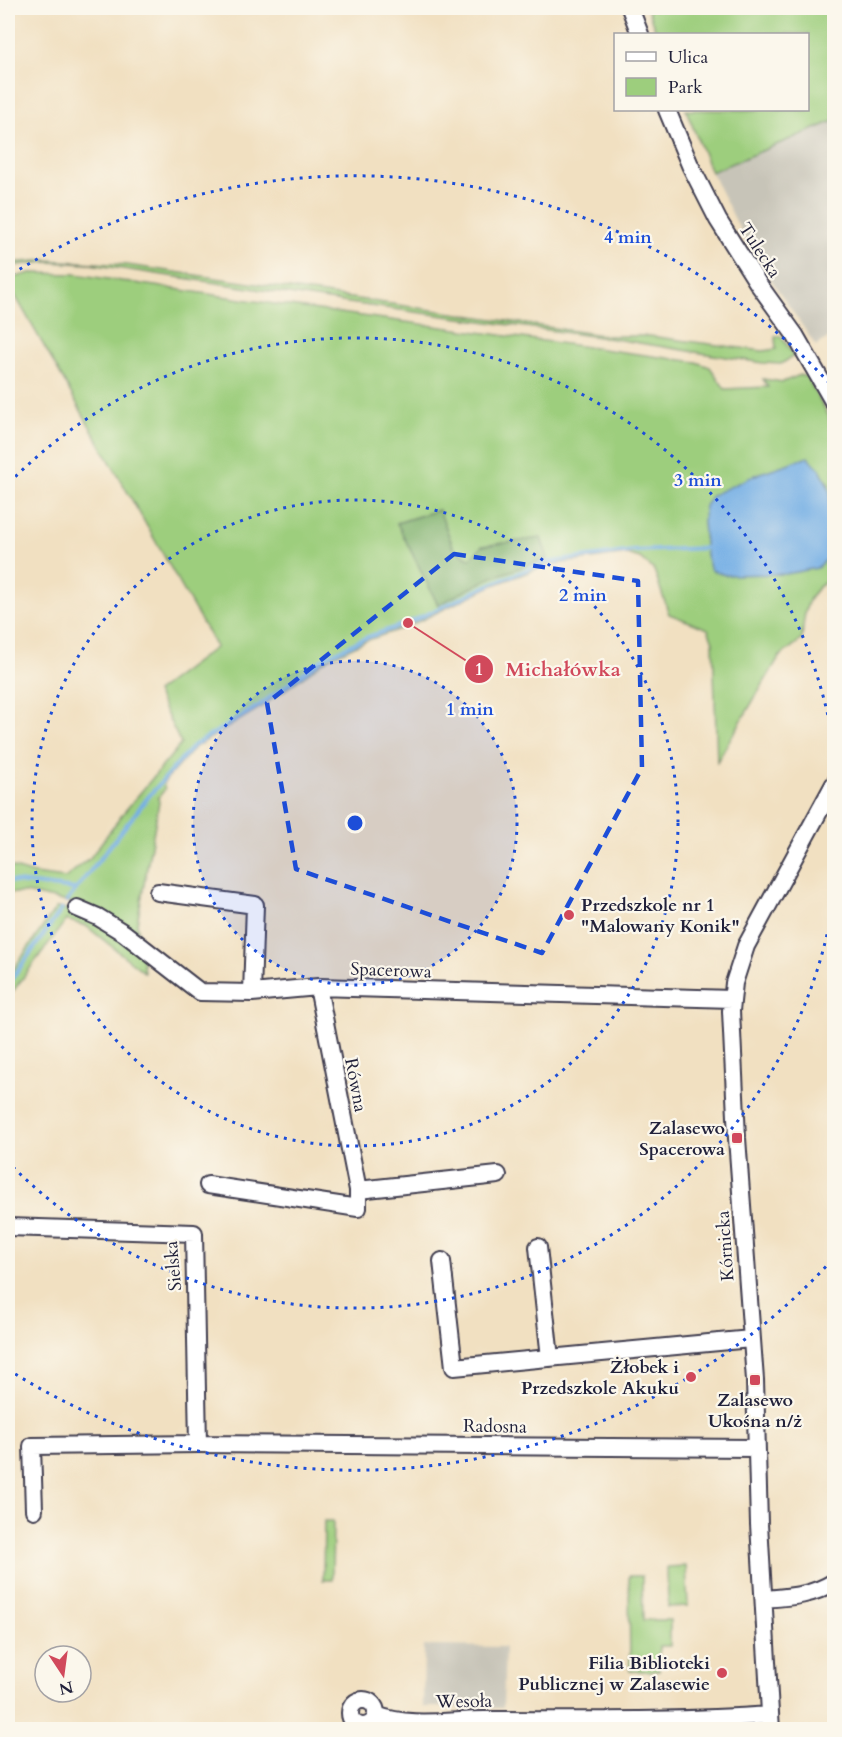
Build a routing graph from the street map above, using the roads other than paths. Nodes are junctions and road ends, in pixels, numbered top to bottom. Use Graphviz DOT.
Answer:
graph roads {
  1 [pos="630,8"];
  2 [pos="640,33"];
  3 [pos="667,111"];
  4 [pos="834,404"];
  5 [pos="834,784"];
  6 [pos="158,892"];
  7 [pos="76,908"];
  8 [pos="318,987"];
  9 [pos="252,993"];
  10 [pos="732,999"];
  11 [pos="498,1175"];
  12 [pos="208,1185"];
  13 [pos="358,1191"];
  14 [pos="8,1227"];
  15 [pos="538,1247"];
  16 [pos="442,1261"];
  17 [pos="751,1339"];
  18 [pos="550,1358"];
  19 [pos="198,1444"];
  20 [pos="756,1448"];
  21 [pos="34,1509"];
  22 [pos="834,1582"];
  23 [pos="764,1599"];
  24 [pos="376,1715"];
  25 [pos="770,1722"];
  1 -- 2 [label="street"];
  3 -- 4 [label="street, Tulecka"];
  5 -- 10 [label="street, Kórnicka"];
  6 -- 9 [label="street"];
  7 -- 9 [label="street, Spacerowa"];
  8 -- 9 [label="street, Spacerowa"];
  8 -- 10 [label="street, Spacerowa"];
  8 -- 13 [label="street, Równa"];
  10 -- 17 [label="street, Kórnicka"];
  11 -- 13 [label="street"];
  12 -- 13 [label="street"];
  14 -- 19 [label="street, Sielska"];
  15 -- 18 [label="street"];
  16 -- 18 [label="street"];
  17 -- 18 [label="street"];
  17 -- 20 [label="street, Kórnicka"];
  19 -- 20 [label="street, Radosna"];
  19 -- 21 [label="street, Radosna"];
  20 -- 23 [label="street, Kórnicka"];
  22 -- 23 [label="street"];
  23 -- 25 [label="street, Kórnicka"];
  24 -- 25 [label="street, Wesoła"];
}
